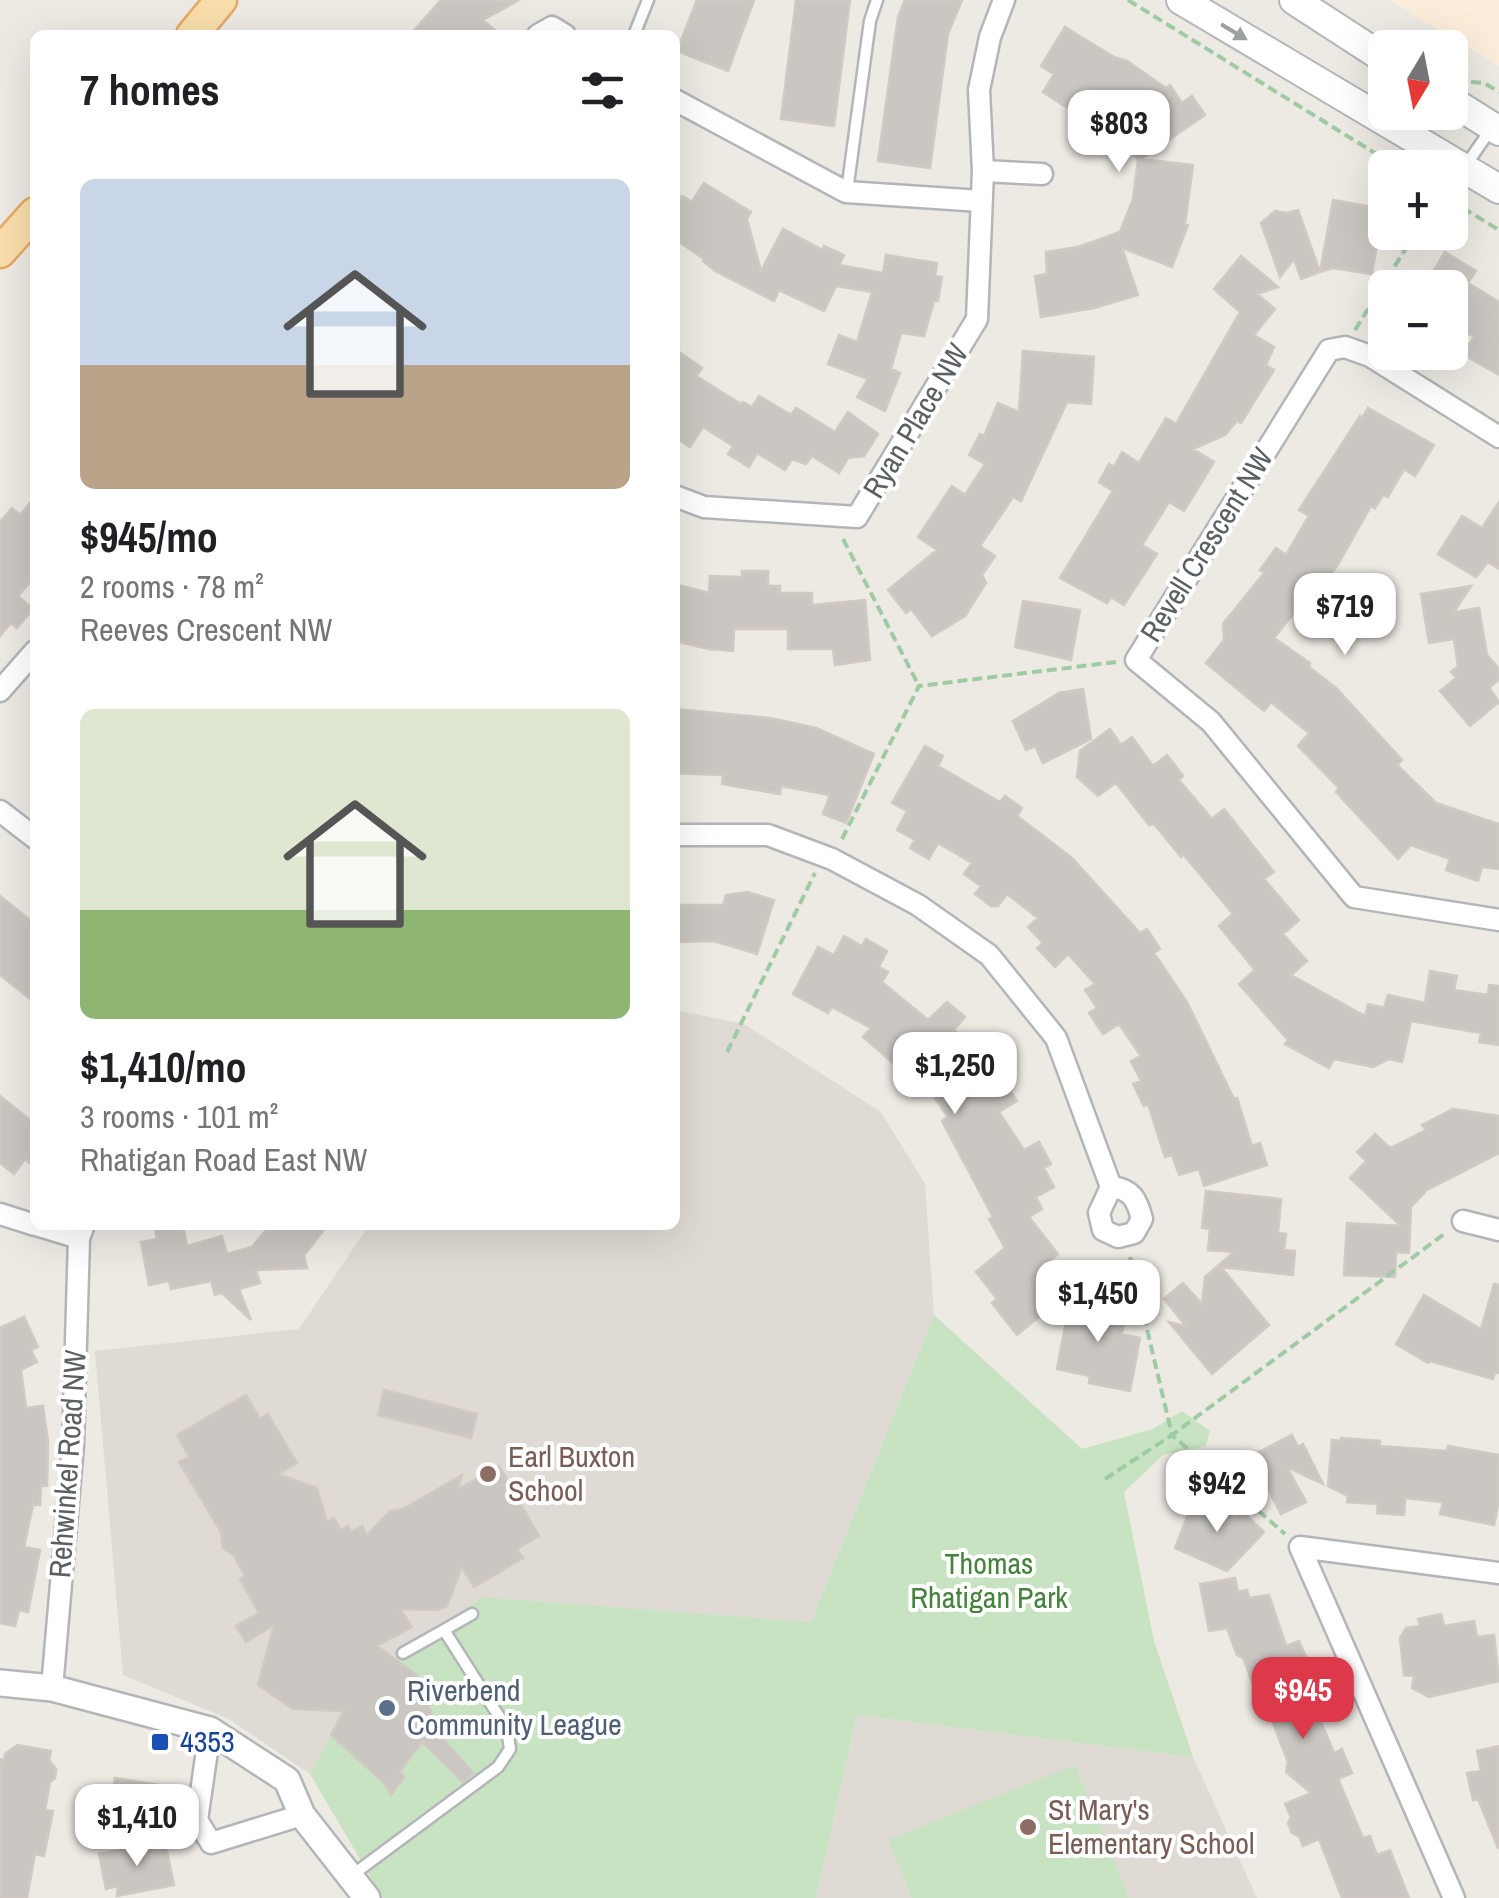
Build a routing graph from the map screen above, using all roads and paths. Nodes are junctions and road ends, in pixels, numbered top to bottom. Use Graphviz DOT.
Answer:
graph roads {
  1 [pos="222,0"];
  2 [pos="648,0"];
  3 [pos="877,0"];
  4 [pos="1004,0"];
  5 [pos="1128,0"];
  6 [pos="1181,0"];
  7 [pos="1294,0"];
  8 [pos="196,30"];
  9 [pos="636,30"];
  10 [pos="1368,47"];
  11 [pos="1468,80"];
  12 [pos="1499,92"];
  13 [pos="680,103"];
  14 [pos="1468,110"];
  15 [pos="1497,125"];
  16 [pos="1370,150"];
  17 [pos="1434,150"];
  18 [pos="1468,163"];
  19 [pos="1468,170"];
  20 [pos="984,171"];
  21 [pos="1042,174"];
  22 [pos="1499,189"];
  23 [pos="846,192"];
  24 [pos="981,201"];
  25 [pos="1468,211"];
  26 [pos="30,219"];
  27 [pos="1499,230"];
  28 [pos="1405,250"];
  29 [pos="0,252"];
  30 [pos="1345,347"];
  31 [pos="1499,437"];
  32 [pos="680,498"];
  33 [pos="831,516"];
  34 [pos="30,657"];
  35 [pos="1136,660"];
  36 [pos="919,686"];
  37 [pos="0,692"];
  38 [pos="0,811"];
  39 [pos="30,834"];
  40 [pos="680,836"];
  41 [pos="828,857"];
  42 [pos="1499,920"];
  43 [pos="727,1052"];
  44 [pos="1111,1187"];
  45 [pos="0,1214"];
  46 [pos="1463,1220"];
  47 [pos="30,1223"];
  48 [pos="1499,1230"];
  49 [pos="81,1232"];
  50 [pos="1125,1235"];
  51 [pos="1172,1436"];
  52 [pos="1105,1479"];
  53 [pos="1300,1546"];
  54 [pos="1499,1572"];
  55 [pos="472,1614"];
  56 [pos="444,1630"];
  57 [pos="404,1653"];
  58 [pos="0,1682"];
  59 [pos="52,1688"];
  60 [pos="210,1730"];
  61 [pos="302,1814"];
  62 [pos="350,1877"];
  63 [pos="367,1898"];
  64 [pos="1454,1898"];
  1 -- 8 [label="main road"];
  2 -- 9 [label="lane"];
  3 -- 23 [label="lane"];
  4 -- 20 [label="street, Ryan Place NW"];
  5 -- 16 [label="path"];
  6 -- 17 [label="main road, one-way"];
  7 -- 10 [label="main road"];
  11 -- 12 [label="path"];
  13 -- 23 [label="street"];
  14 -- 15 [label="main road"];
  15 -- 18 [label="lane"];
  19 -- 22 [label="main road"];
  20 -- 21 [label="street"];
  20 -- 24 [label="street, Ryan Place NW"];
  23 -- 24 [label="street"];
  24 -- 33 [label="street, Ryan Place NW"];
  25 -- 27 [label="path"];
  26 -- 29 [label="main road"];
  28 -- 30 [label="path"];
  30 -- 31 [label="street"];
  30 -- 35 [label="street, Revell Crescent NW"];
  32 -- 33 [label="street, Ryan Place NW"];
  33 -- 36 [label="path"];
  34 -- 37 [label="street"];
  35 -- 36 [label="path"];
  35 -- 42 [label="street, Revell Crescent NW"];
  36 -- 41 [label="path"];
  38 -- 39 [label="street"];
  40 -- 41 [label="street"];
  41 -- 43 [label="path"];
  41 -- 44 [label="street"];
  44 -- 50 [label="street"];
  44 -- 50 [label="street"];
  45 -- 47 [label="street, Rehwinkel Road NW"];
  46 -- 48 [label="street"];
  46 -- 51 [label="path"];
  49 -- 59 [label="street, Rehwinkel Road NW"];
  50 -- 51 [label="path"];
  51 -- 52 [label="path"];
  51 -- 53 [label="path"];
  53 -- 54 [label="street"];
  53 -- 64 [label="street"];
  55 -- 56 [label="lane"];
  56 -- 57 [label="lane"];
  56 -- 62 [label="lane"];
  58 -- 59 [label="street"];
  59 -- 60 [label="street"];
  60 -- 61 [label="street"];
  60 -- 61 [label="street"];
  61 -- 62 [label="street"];
  62 -- 63 [label="street"];
}
